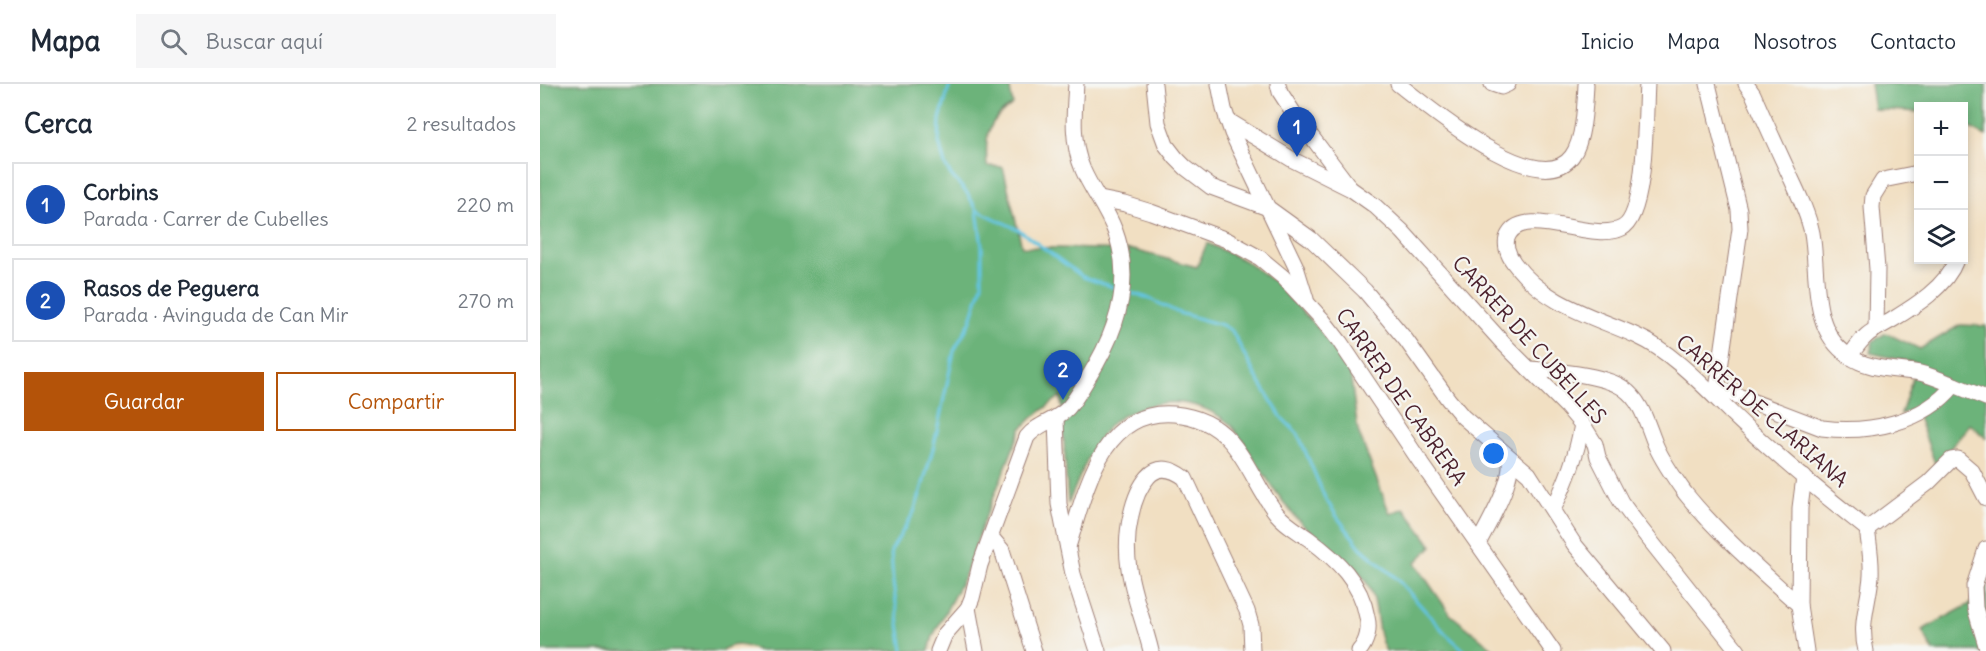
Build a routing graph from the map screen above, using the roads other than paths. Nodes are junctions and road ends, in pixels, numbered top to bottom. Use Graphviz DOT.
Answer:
graph roads {
  1 [pos="1076,84"];
  2 [pos="1154,84"];
  3 [pos="1219,84"];
  4 [pos="1278,84"];
  5 [pos="1398,84"];
  6 [pos="1492,84"];
  7 [pos="1508,84"];
  8 [pos="1586,84"];
  9 [pos="1647,84"];
  10 [pos="1708,84"];
  11 [pos="1746,84"];
  12 [pos="1227,120"];
  13 [pos="1914,174"];
  14 [pos="1351,189"];
  15 [pos="1100,199"];
  16 [pos="1268,208"];
  17 [pos="1954,264"];
  18 [pos="1307,302"];
  19 [pos="1876,329"];
  20 [pos="1849,357"];
  21 [pos="1529,369"];
  22 [pos="1954,385"];
  23 [pos="1716,393"];
  24 [pos="1986,398"];
  25 [pos="1056,419"];
  26 [pos="1582,424"];
  27 [pos="1509,458"];
  28 [pos="1804,477"];
  29 [pos="1986,498"];
  30 [pos="1553,510"];
  31 [pos="1867,528"];
  32 [pos="991,537"];
  33 [pos="1478,544"];
  34 [pos="1068,547"];
  35 [pos="1986,549"];
  36 [pos="1799,605"];
  37 [pos="968,608"];
  38 [pos="1986,645"];
  39 [pos="1362,650"];
  40 [pos="938,651"];
  41 [pos="976,651"];
  42 [pos="1034,651"];
  43 [pos="1098,651"];
  44 [pos="1150,651"];
  45 [pos="1252,651"];
  46 [pos="1553,651"];
  47 [pos="1663,651"];
  48 [pos="1738,651"];
  49 [pos="1806,651"];
  50 [pos="1866,651"];
  1 -- 15 [label="street"];
  2 -- 16 [label="street"];
  3 -- 12 [label="street"];
  4 -- 14 [label="street"];
  5 -- 8 [label="street"];
  6 -- 7 [label="street"];
  9 -- 23 [label="street, CARRER DE CLARIANA"];
  10 -- 23 [label="street"];
  11 -- 20 [label="street"];
  12 -- 14 [label="street, CARRER DE CUBELLES"];
  12 -- 16 [label="street"];
  13 -- 19 [label="street"];
  14 -- 21 [label="street, CARRER DE CUBELLES"];
  15 -- 18 [label="street, CARRER DE CABRERA"];
  15 -- 25 [label="street"];
  16 -- 18 [label="street"];
  16 -- 27 [label="street"];
  17 -- 19 [label="street"];
  18 -- 33 [label="street, CARRER DE CABRERA"];
  19 -- 20 [label="street"];
  20 -- 22 [label="street"];
  21 -- 26 [label="street, CARRER DE CUBELLES"];
  21 -- 36 [label="street"];
  22 -- 23 [label="street"];
  22 -- 24 [label="street"];
  23 -- 28 [label="street, CARRER DE CLARIANA"];
  25 -- 32 [label="street"];
  25 -- 34 [label="street"];
  26 -- 30 [label="street"];
  26 -- 48 [label="street, CARRER DE CUBELLES"];
  27 -- 30 [label="street"];
  27 -- 33 [label="street"];
  28 -- 31 [label="street, CARRER DE CLARIANA"];
  28 -- 36 [label="street"];
  29 -- 31 [label="street"];
  30 -- 47 [label="street"];
  31 -- 50 [label="street"];
  32 -- 37 [label="street"];
  32 -- 42 [label="street"];
  33 -- 46 [label="street, CARRER DE CABRERA"];
  34 -- 39 [label="street"];
  34 -- 43 [label="street"];
  35 -- 38 [label="street"];
  36 -- 49 [label="street"];
  37 -- 40 [label="street"];
  37 -- 41 [label="street"];
  44 -- 45 [label="street"];
}
